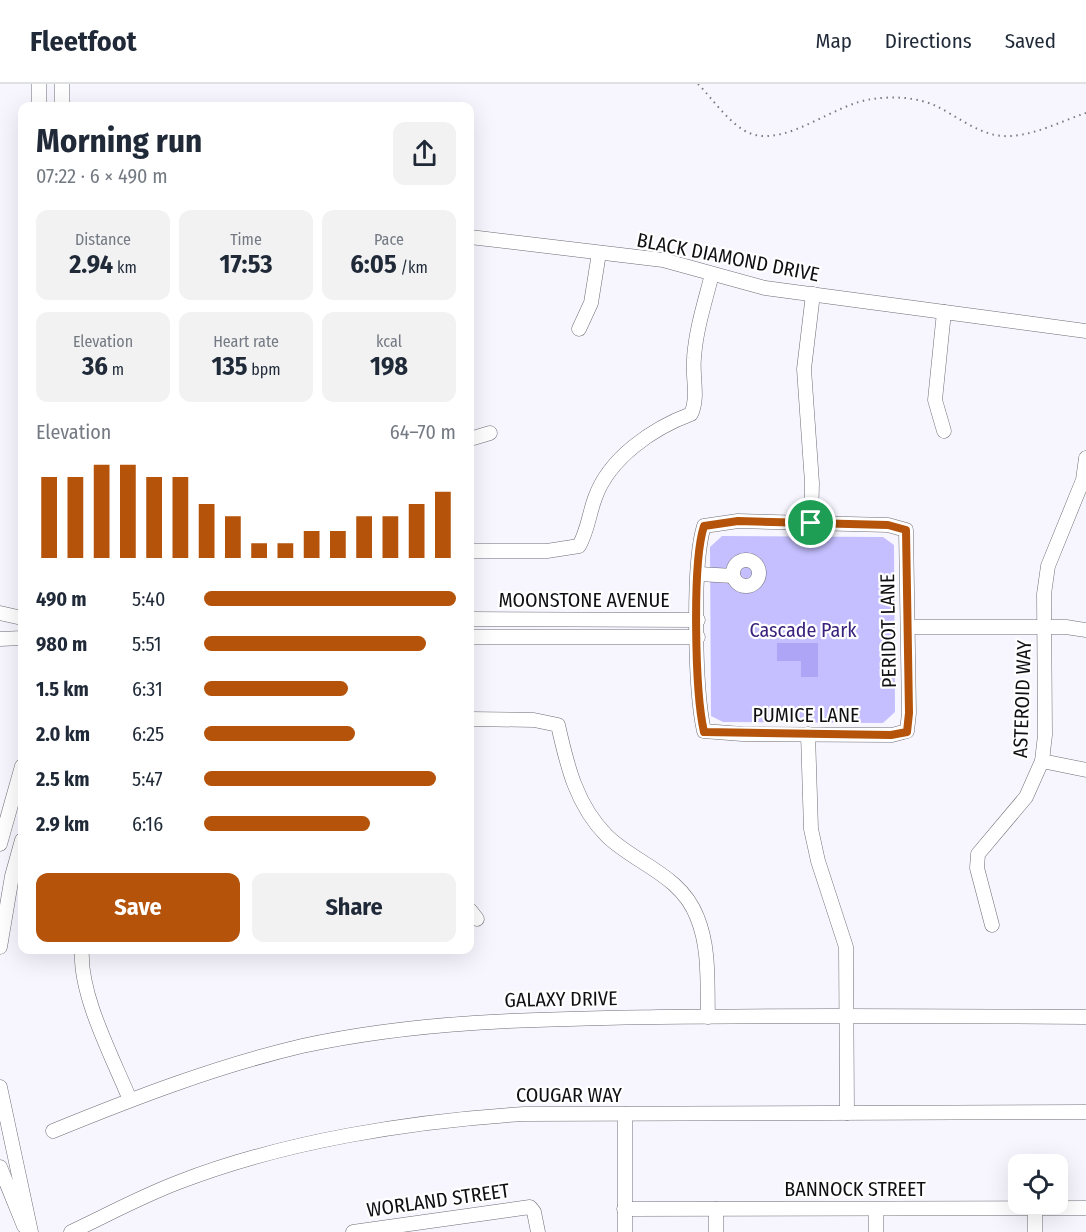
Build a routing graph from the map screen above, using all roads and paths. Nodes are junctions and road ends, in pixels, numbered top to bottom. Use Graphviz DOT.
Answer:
graph roads {
  1 [pos="39,84"];
  2 [pos="62,84"];
  3 [pos="698,84"];
  4 [pos="39,102"];
  5 [pos="62,102"];
  6 [pos="1086,112"];
  7 [pos="474,237"];
  8 [pos="599,253"];
  9 [pos="712,274"];
  10 [pos="813,294"];
  11 [pos="944,312"];
  12 [pos="579,329"];
  13 [pos="1086,331"];
  14 [pos="944,431"];
  15 [pos="490,433"];
  16 [pos="474,438"];
  17 [pos="1086,458"];
  18 [pos="811,523"];
  19 [pos="474,551"];
  20 [pos="699,574"];
  21 [pos="733,576"];
  22 [pos="0,613"];
  23 [pos="18,617"];
  24 [pos="474,619"];
  25 [pos="698,620"];
  26 [pos="908,627"];
  27 [pos="1044,627"];
  28 [pos="1086,630"];
  29 [pos="474,637"];
  30 [pos="698,637"];
  31 [pos="18,638"];
  32 [pos="0,639"];
  33 [pos="474,718"];
  34 [pos="907,732"];
  35 [pos="808,734"];
  36 [pos="1042,761"];
  37 [pos="1086,770"];
  38 [pos="18,780"];
  39 [pos="0,844"];
  40 [pos="18,854"];
  41 [pos="992,925"];
  42 [pos="0,947"];
  43 [pos="83,954"];
  44 [pos="848,1015"];
  45 [pos="708,1017"];
  46 [pos="1086,1017"];
  47 [pos="0,1087"];
  48 [pos="130,1100"];
  49 [pos="1086,1112"];
  50 [pos="847,1113"];
  51 [pos="625,1114"];
  52 [pos="53,1131"];
  53 [pos="0,1167"];
  54 [pos="1008,1208"];
  55 [pos="1068,1208"];
  56 [pos="1086,1208"];
  57 [pos="624,1209"];
  58 [pos="716,1209"];
  59 [pos="876,1209"];
  60 [pos="1035,1214"];
  61 [pos="29,1232"];
  62 [pos="71,1232"];
  63 [pos="353,1232"];
  64 [pos="538,1232"];
  65 [pos="625,1232"];
  66 [pos="716,1232"];
  67 [pos="876,1232"];
  68 [pos="1035,1232"];
  1 -- 4 [label="street"];
  2 -- 5 [label="street"];
  3 -- 6 [label="path"];
  7 -- 8 [label="street, BLACK DIAMOND DRIVE"];
  8 -- 9 [label="street, BLACK DIAMOND DRIVE"];
  8 -- 12 [label="street"];
  9 -- 10 [label="street, BLACK DIAMOND DRIVE"];
  9 -- 19 [label="street"];
  10 -- 11 [label="street, BLACK DIAMOND DRIVE"];
  10 -- 18 [label="street"];
  11 -- 13 [label="street, BLACK DIAMOND DRIVE"];
  11 -- 14 [label="street"];
  15 -- 16 [label="street"];
  17 -- 27 [label="street, ASTEROID WAY"];
  18 -- 20 [label="street"];
  18 -- 26 [label="street, PERIDOT LANE"];
  20 -- 21 [label="street"];
  20 -- 25 [label="street"];
  22 -- 23 [label="street"];
  24 -- 25 [label="street, MOONSTONE AVENUE"];
  25 -- 30 [label="street"];
  26 -- 27 [label="street"];
  26 -- 34 [label="street, PERIDOT LANE"];
  27 -- 28 [label="street"];
  27 -- 36 [label="street, ASTEROID WAY"];
  29 -- 30 [label="street, MOONSTONE AVENUE"];
  30 -- 35 [label="street, PUMICE LANE"];
  31 -- 32 [label="street"];
  33 -- 45 [label="street"];
  34 -- 35 [label="street, PUMICE LANE"];
  35 -- 44 [label="street"];
  36 -- 37 [label="street"];
  36 -- 41 [label="street, ASTEROID WAY"];
  38 -- 39 [label="street"];
  40 -- 42 [label="street"];
  43 -- 48 [label="street"];
  44 -- 45 [label="street, GALAXY DRIVE"];
  44 -- 46 [label="street, GALAXY DRIVE"];
  44 -- 50 [label="street"];
  45 -- 48 [label="street, GALAXY DRIVE"];
  47 -- 61 [label="street"];
  48 -- 52 [label="street, GALAXY DRIVE"];
  49 -- 50 [label="street, COUGAR WAY"];
  50 -- 51 [label="street, COUGAR WAY"];
  51 -- 57 [label="street"];
  51 -- 62 [label="street, COUGAR WAY"];
  53 -- 61 [label="street"];
  54 -- 59 [label="street, BANNOCK STREET"];
  55 -- 56 [label="street, BANNOCK STREET"];
  57 -- 58 [label="street, BANNOCK STREET"];
  57 -- 65 [label="street"];
  58 -- 59 [label="street, BANNOCK STREET"];
  58 -- 66 [label="street"];
  59 -- 67 [label="street"];
  60 -- 68 [label="street"];
  63 -- 64 [label="street, WORLAND STREET"];
}
